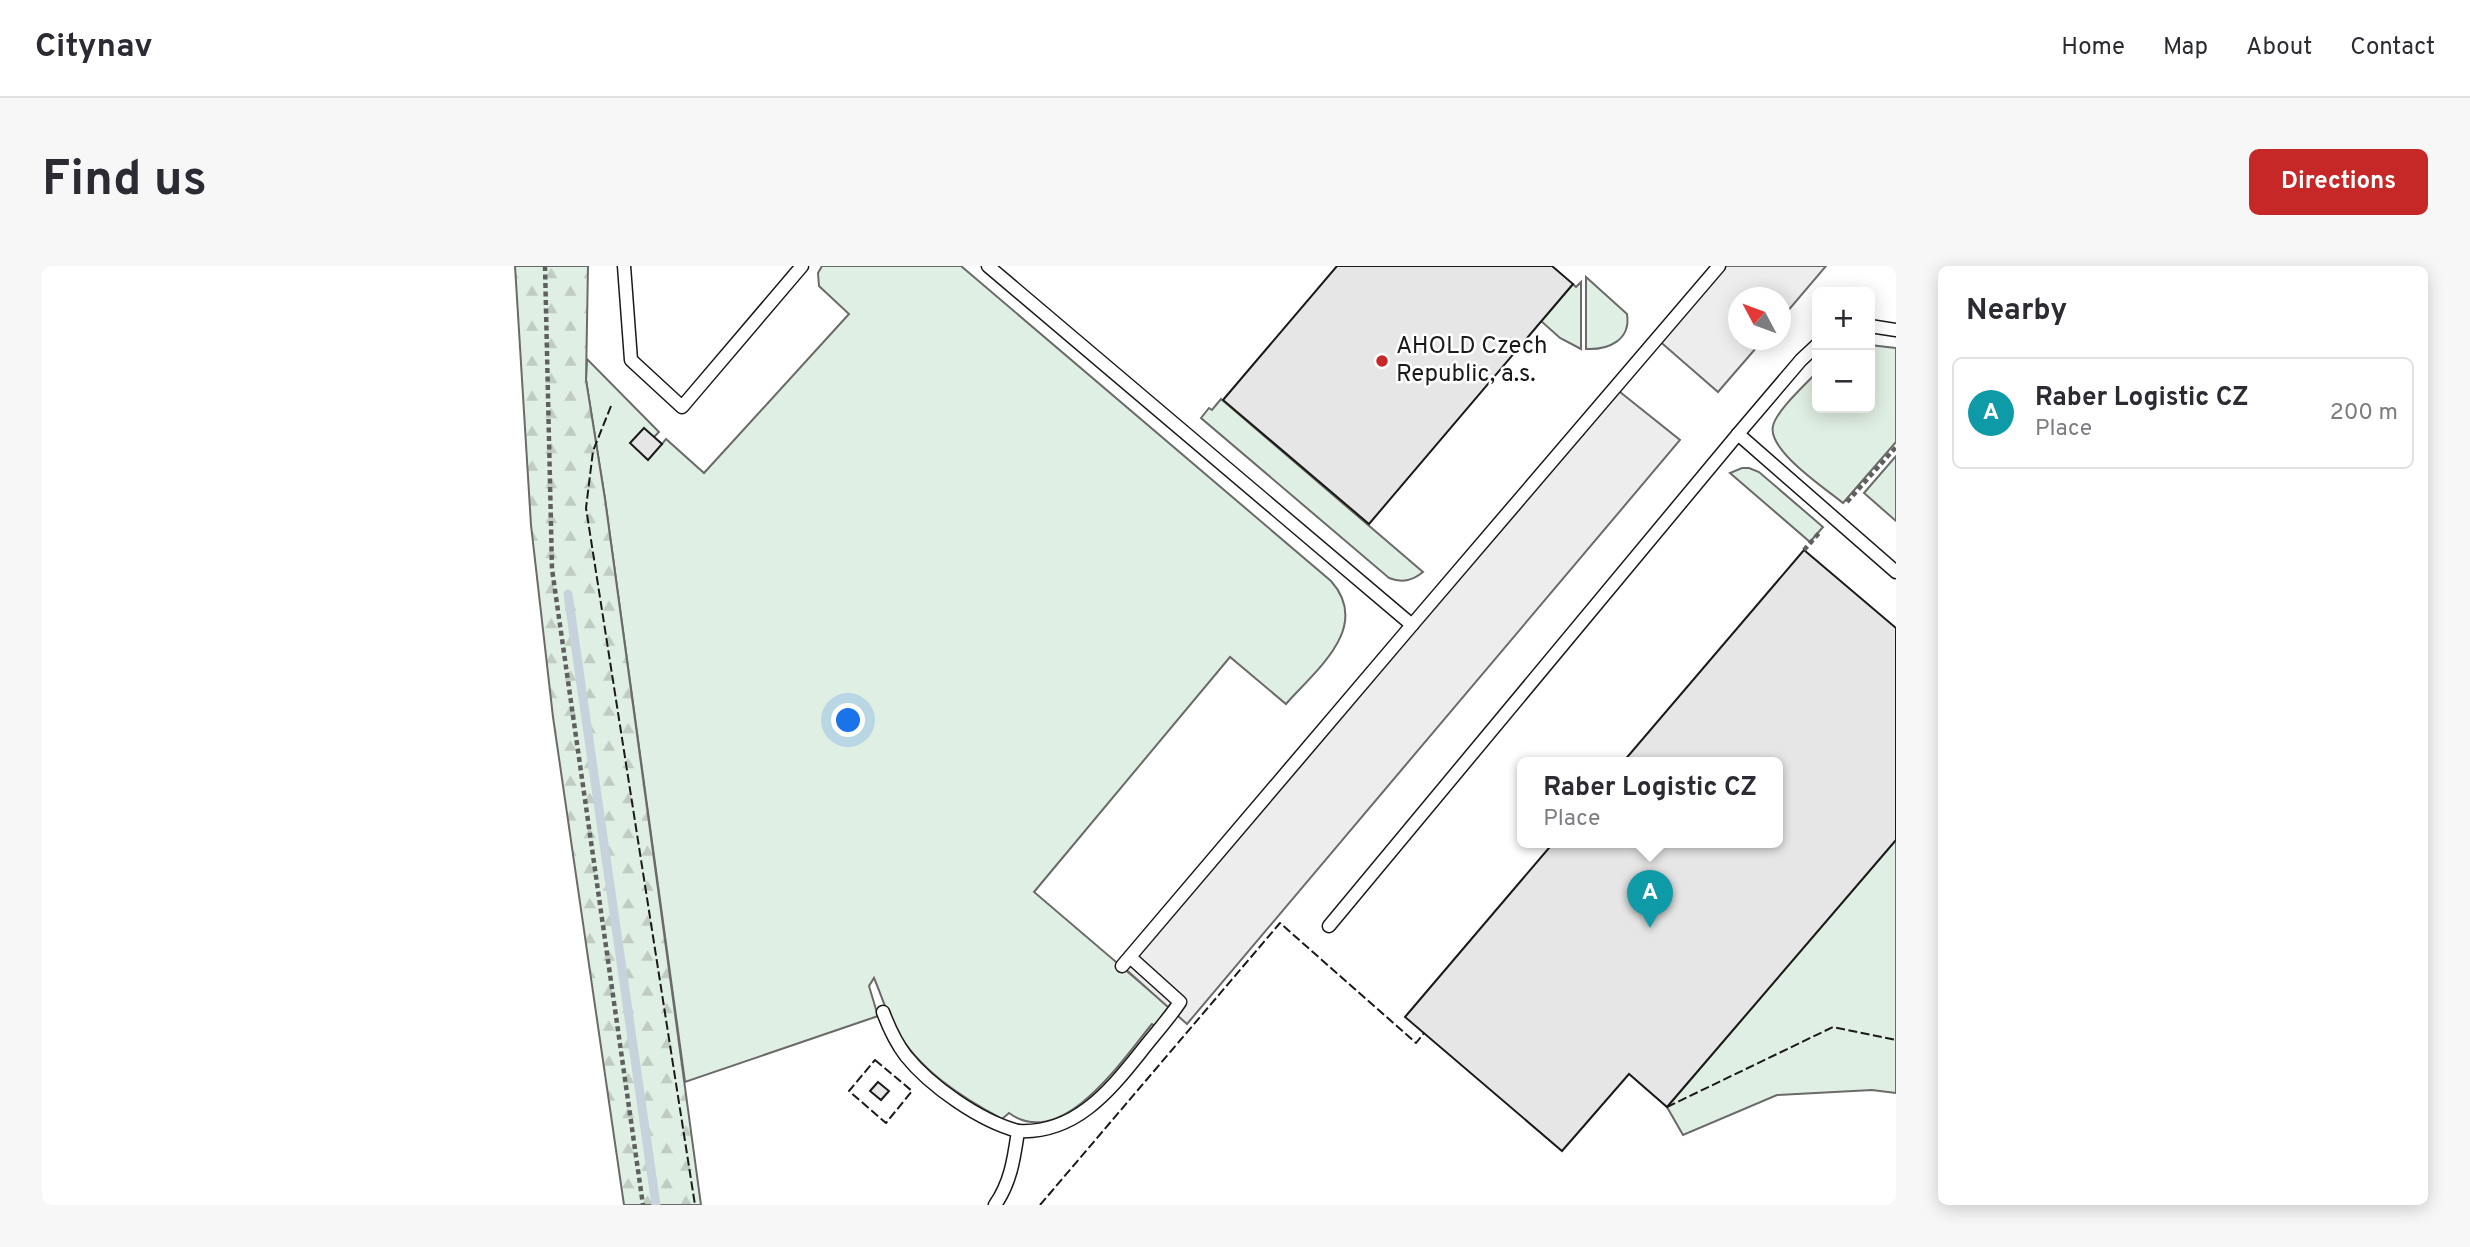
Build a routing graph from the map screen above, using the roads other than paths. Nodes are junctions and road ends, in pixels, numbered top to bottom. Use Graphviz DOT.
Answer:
graph roads {
  1 [pos="624,266"];
  2 [pos="802,266"];
  3 [pos="988,266"];
  4 [pos="1719,266"];
  5 [pos="1875,327"];
  6 [pos="1896,330"];
  7 [pos="1812,350"];
  8 [pos="1738,434"];
  9 [pos="1896,572"];
  10 [pos="1412,625"];
  11 [pos="1329,926"];
  12 [pos="883,1012"];
  13 [pos="1018,1131"];
  14 [pos="995,1205"];
  1 -- 2 [label="lane"];
  3 -- 10 [label="lane"];
  4 -- 10 [label="lane"];
  5 -- 6 [label="lane"];
  7 -- 8 [label="lane"];
  8 -- 9 [label="lane"];
  8 -- 11 [label="lane"];
  10 -- 13 [label="lane"];
  12 -- 13 [label="lane"];
  13 -- 14 [label="lane"];
}
